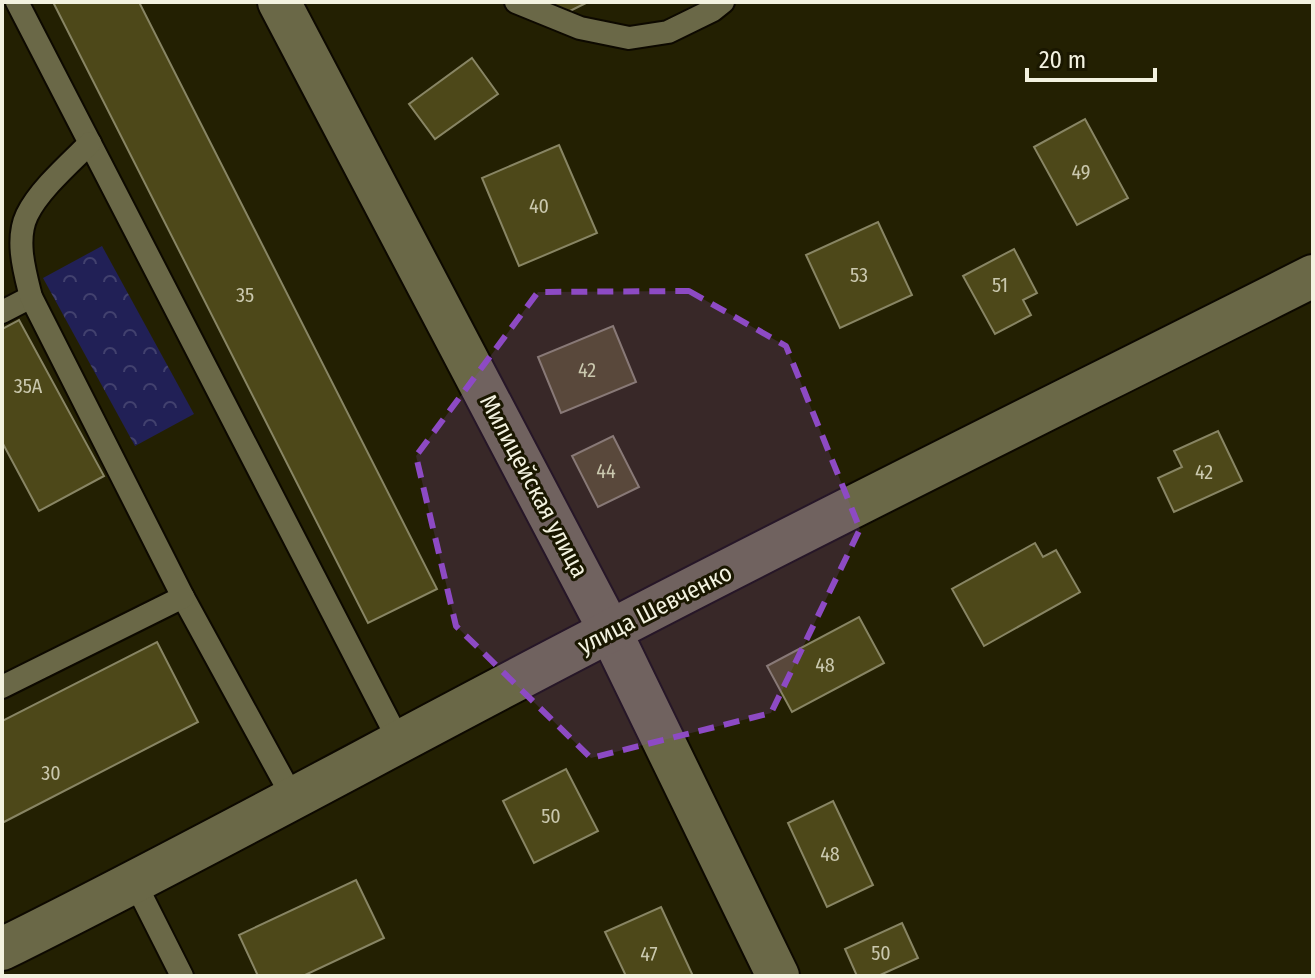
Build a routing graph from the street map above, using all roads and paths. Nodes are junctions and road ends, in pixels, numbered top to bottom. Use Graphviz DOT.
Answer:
graph roads {
  1 [pos="17,2"];
  2 [pos="516,2"];
  3 [pos="723,2"];
  4 [pos="284,4"];
  5 [pos="90,143"];
  6 [pos="1313,276"];
  7 [pos="31,297"];
  8 [pos="2,312"];
  9 [pos="183,597"];
  10 [pos="610,631"];
  11 [pos="2,687"];
  12 [pos="399,741"];
  13 [pos="293,798"];
  14 [pos="135,883"];
  15 [pos="2,949"];
  16 [pos="182,976"];
  17 [pos="778,976"];
  1 -- 5 [label="lane"];
  2 -- 3 [label="lane"];
  4 -- 10 [label="street, Милицейская улица"];
  5 -- 7 [label="lane"];
  5 -- 12 [label="lane"];
  6 -- 10 [label="street, улица Шевченко"];
  7 -- 8 [label="lane"];
  7 -- 9 [label="lane"];
  9 -- 11 [label="lane"];
  9 -- 13 [label="lane"];
  10 -- 12 [label="street, улица Шевченко"];
  10 -- 17 [label="street, Милицейская улица"];
  12 -- 13 [label="street, улица Шевченко"];
  13 -- 14 [label="street, улица Шевченко"];
  14 -- 15 [label="street, улица Шевченко"];
  14 -- 16 [label="lane"];
}
